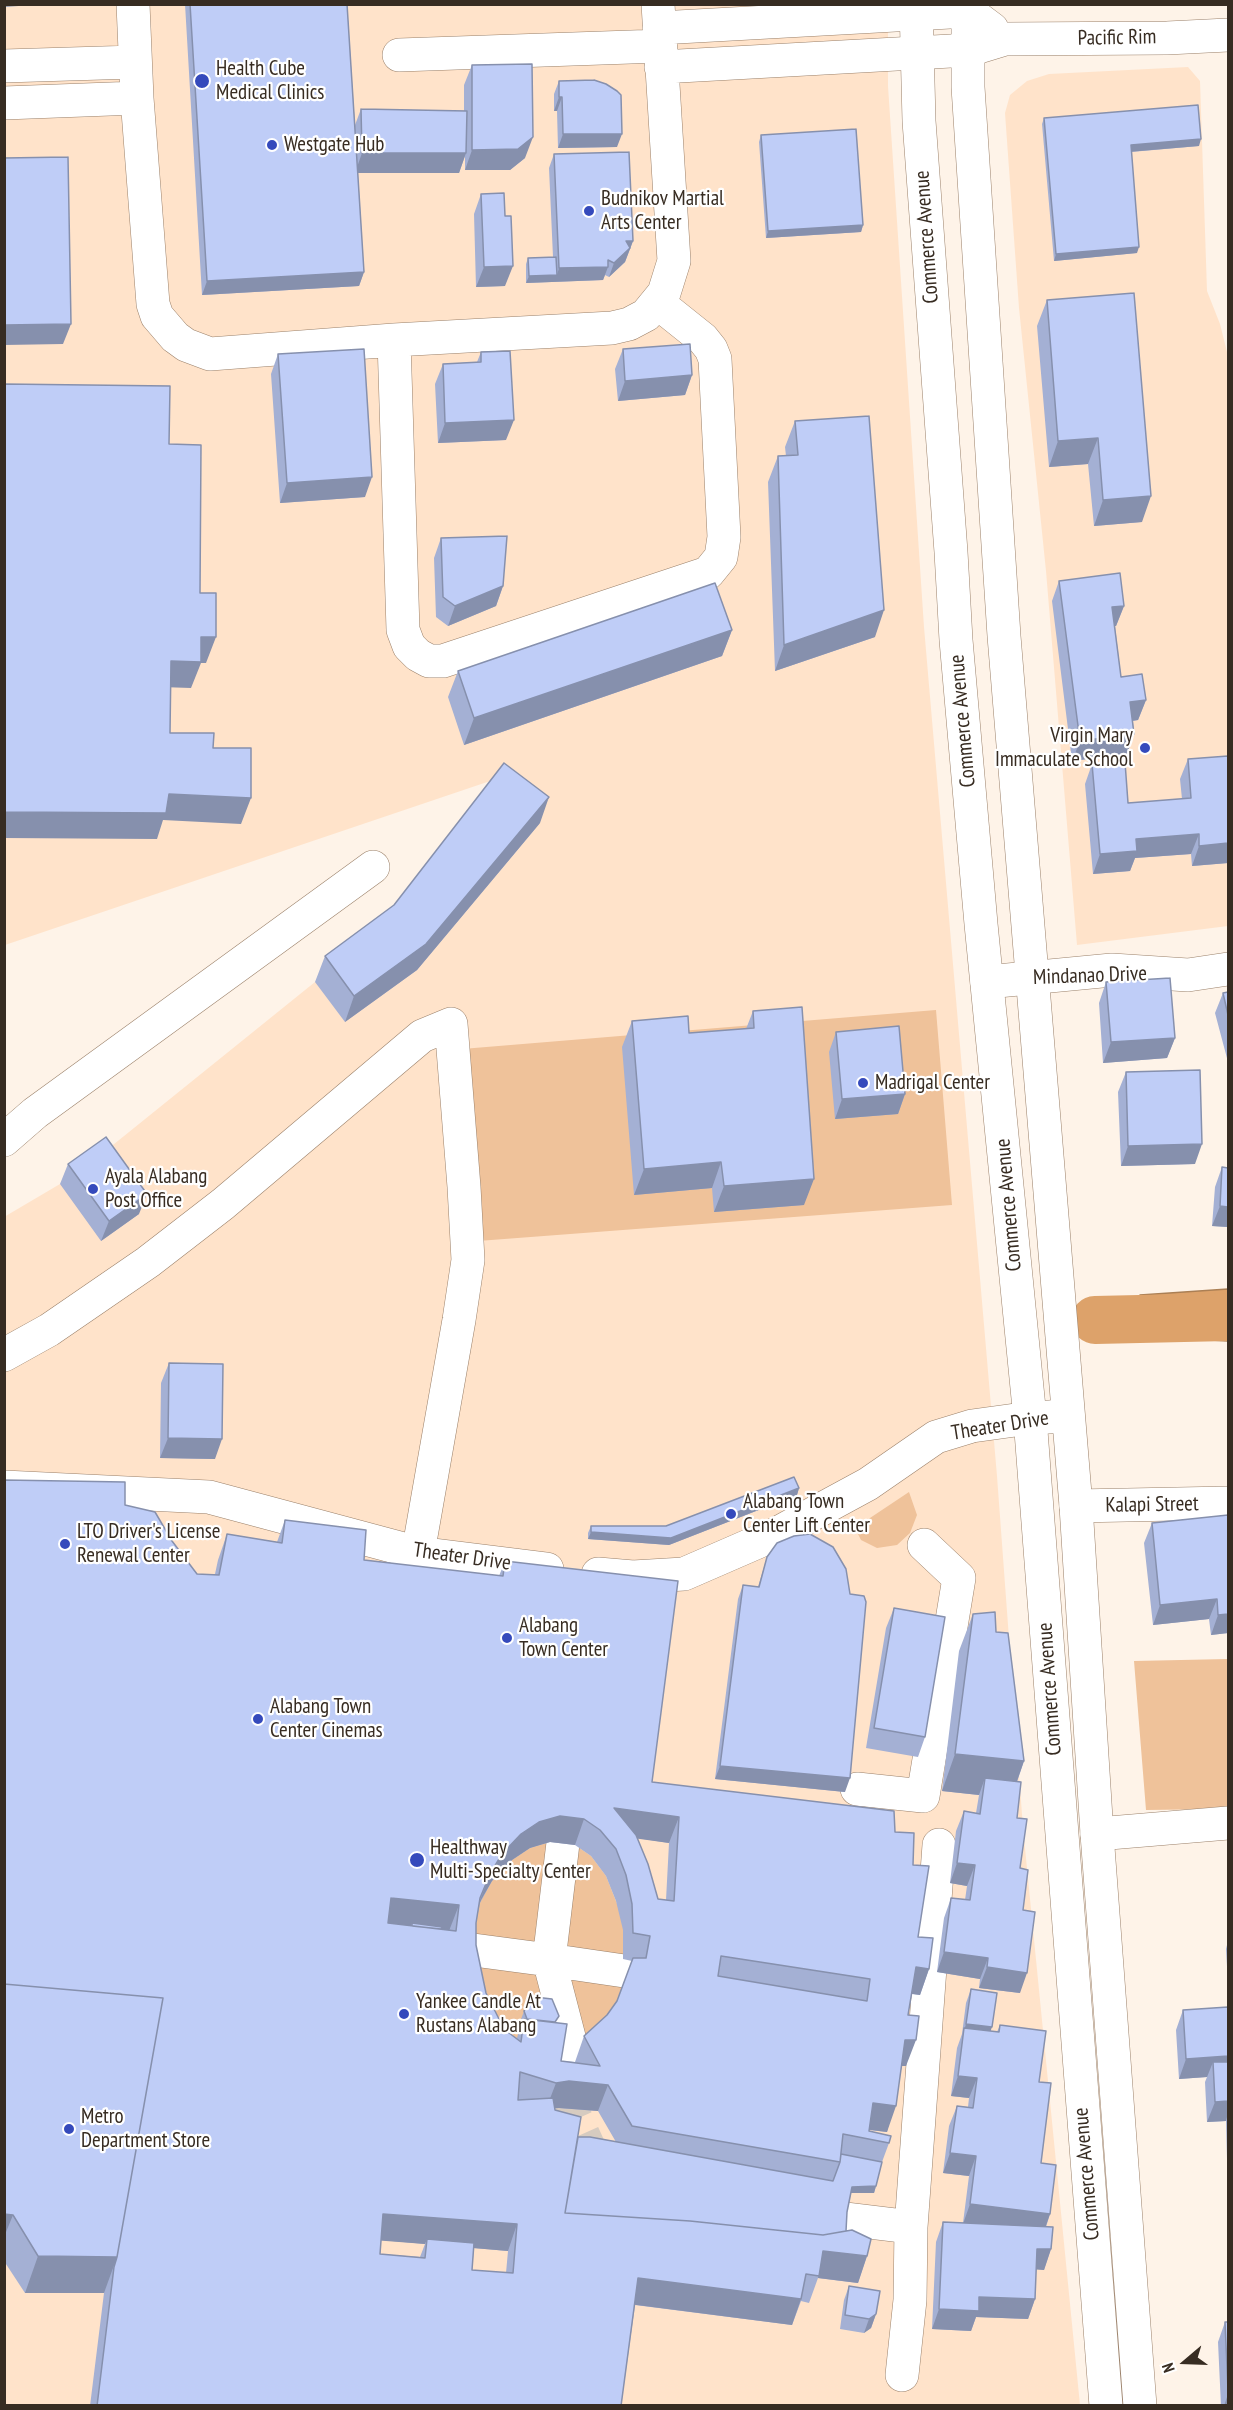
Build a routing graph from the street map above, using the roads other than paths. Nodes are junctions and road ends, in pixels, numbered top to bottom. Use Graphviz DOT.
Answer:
graph roads {
  1 [pos="133,4"];
  2 [pos="968,8"];
  3 [pos="916,9"];
  4 [pos="1228,34"];
  5 [pos="660,36"];
  6 [pos="1005,39"];
  7 [pos="969,50"];
  8 [pos="917,52"];
  9 [pos="399,55"];
  10 [pos="135,62"];
  11 [pos="4,66"];
  12 [pos="137,98"];
  13 [pos="4,103"];
  14 [pos="658,303"];
  15 [pos="393,339"];
  16 [pos="998,544"];
  17 [pos="951,552"];
  18 [pos="373,867"];
  19 [pos="1228,969"];
  20 [pos="1032,978"];
  21 [pos="987,982"];
  22 [pos="4,1140"];
  23 [pos="4,1355"];
  24 [pos="1068,1416"];
  25 [pos="1030,1418"];
  26 [pos="4,1487"];
  27 [pos="1228,1503"];
  28 [pos="1076,1506"];
  29 [pos="924,1545"];
  30 [pos="418,1553"];
  31 [pos="857,1789"];
  32 [pos="1228,1824"];
  33 [pos="1097,1833"];
  34 [pos="563,1843"];
  35 [pos="939,1845"];
  36 [pos="466,1949"];
  37 [pos="549,1960"];
  38 [pos="638,1973"];
  39 [pos="563,2089"];
  40 [pos="845,2219"];
  41 [pos="911,2228"];
  42 [pos="902,2375"];
  43 [pos="1106,2406"];
  44 [pos="1140,2406"];
  1 -- 10 [label="street"];
  2 -- 3 [label="street"];
  2 -- 6 [label="street"];
  2 -- 7 [label="street, Commerce Avenue"];
  3 -- 5 [label="street"];
  3 -- 8 [label="street, Commerce Avenue"];
  4 -- 6 [label="street, Pacific Rim"];
  5 -- 8 [label="street, Pacific Rim"];
  5 -- 9 [label="street"];
  5 -- 14 [label="street"];
  6 -- 7 [label="street, Pacific Rim"];
  7 -- 8 [label="street, Pacific Rim"];
  7 -- 16 [label="street, Commerce Avenue"];
  8 -- 17 [label="street, Commerce Avenue"];
  10 -- 11 [label="street"];
  10 -- 12 [label="street"];
  12 -- 13 [label="street"];
  12 -- 15 [label="street"];
  14 -- 15 [label="street"];
  14 -- 15 [label="street"];
  16 -- 17 [label="street"];
  16 -- 20 [label="street, Commerce Avenue"];
  17 -- 21 [label="street, Commerce Avenue"];
  18 -- 22 [label="street"];
  19 -- 20 [label="street, Mindanao Drive"];
  20 -- 21 [label="street, Mindanao Drive"];
  20 -- 24 [label="street, Commerce Avenue"];
  21 -- 25 [label="street, Commerce Avenue"];
  23 -- 30 [label="street"];
  24 -- 25 [label="street, Theater Drive"];
  24 -- 28 [label="street, Commerce Avenue"];
  25 -- 30 [label="street, Theater Drive"];
  25 -- 43 [label="street, Commerce Avenue"];
  26 -- 30 [label="street, Theater Drive"];
  27 -- 28 [label="street, Kalapi Street"];
  28 -- 33 [label="street, Commerce Avenue"];
  29 -- 31 [label="street"];
  32 -- 33 [label="street"];
  33 -- 44 [label="street, Commerce Avenue"];
  34 -- 37 [label="street"];
  35 -- 41 [label="street"];
  36 -- 37 [label="street"];
  37 -- 38 [label="street"];
  37 -- 39 [label="street"];
  40 -- 41 [label="street"];
  41 -- 42 [label="street"];
}
